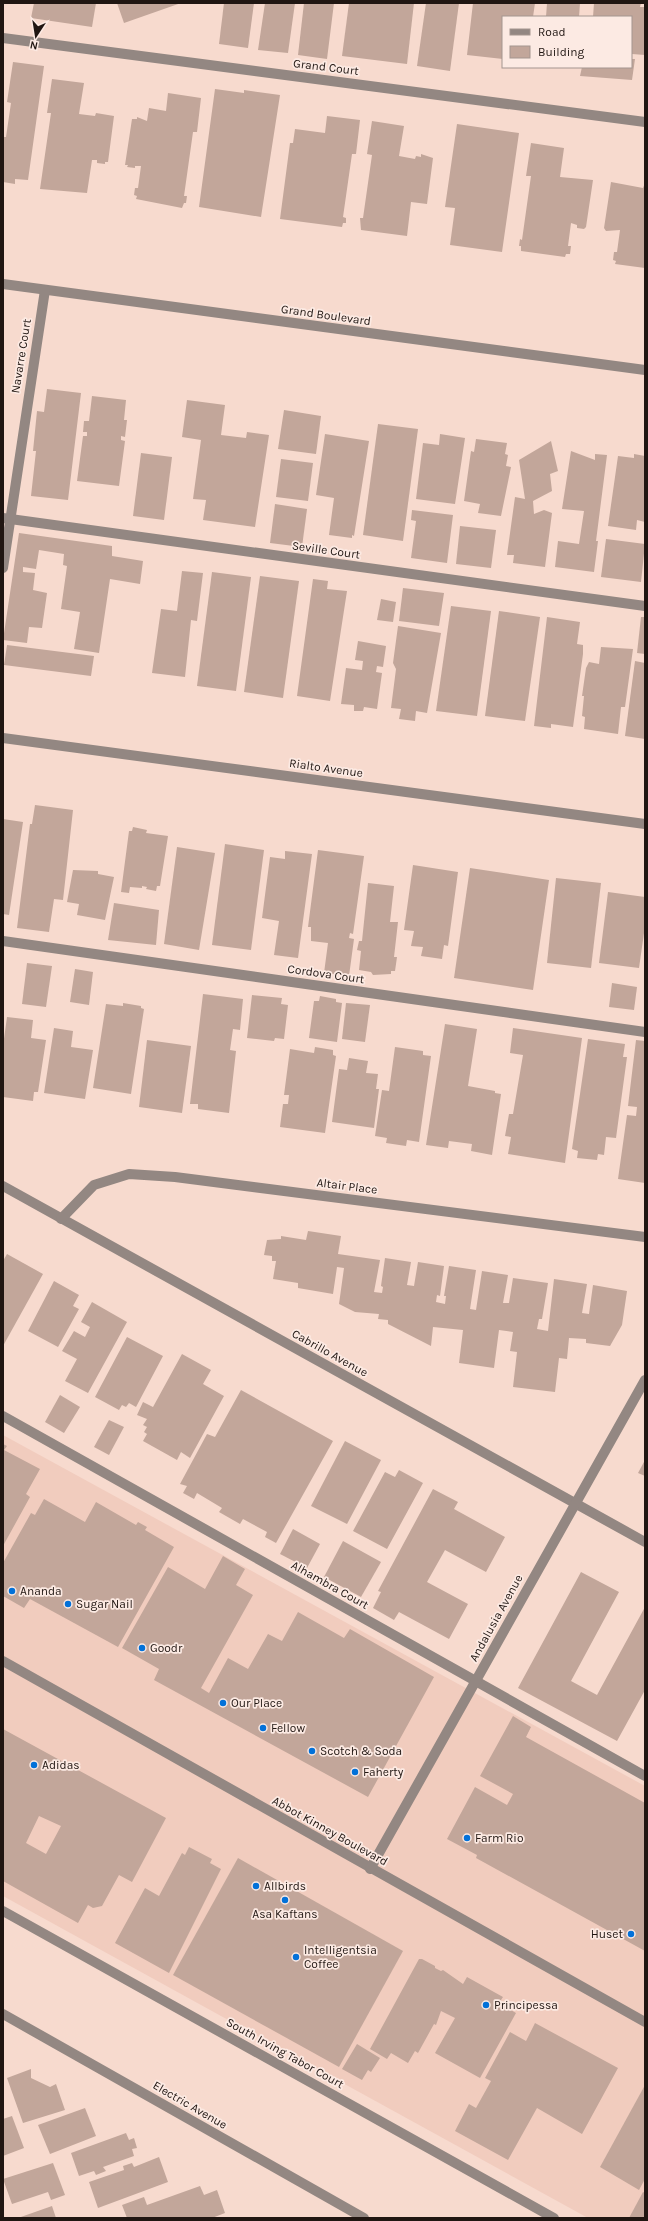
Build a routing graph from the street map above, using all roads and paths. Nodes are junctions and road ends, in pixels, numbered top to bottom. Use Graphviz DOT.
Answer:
graph roads {
  1 [pos="3,38"];
  2 [pos="645,122"];
  3 [pos="3,284"];
  4 [pos="45,290"];
  5 [pos="645,370"];
  6 [pos="6,519"];
  7 [pos="3,568"];
  8 [pos="645,606"];
  9 [pos="3,738"];
  10 [pos="645,824"];
  11 [pos="3,941"];
  12 [pos="645,1032"];
  13 [pos="3,1186"];
  14 [pos="61,1219"];
  15 [pos="645,1237"];
  16 [pos="645,1380"];
  17 [pos="3,1416"];
  18 [pos="575,1504"];
  19 [pos="645,1542"];
  20 [pos="3,1661"];
  21 [pos="475,1682"];
  22 [pos="645,1776"];
  23 [pos="370,1869"];
  24 [pos="3,1911"];
  25 [pos="3,2014"];
  26 [pos="645,2022"];
  27 [pos="364,2218"];
  28 [pos="554,2218"];
  1 -- 2 [label="street, Grand Court"];
  3 -- 4 [label="street, Grand Boulevard"];
  4 -- 5 [label="street, Grand Boulevard"];
  4 -- 6 [label="street, Navarre Court"];
  6 -- 7 [label="street, Navarre Court"];
  6 -- 8 [label="street, Seville Court"];
  9 -- 10 [label="street, Rialto Avenue"];
  11 -- 12 [label="street, Cordova Court"];
  13 -- 14 [label="street, Cabrillo Avenue"];
  14 -- 15 [label="street, Altair Place"];
  14 -- 18 [label="street, Cabrillo Avenue"];
  16 -- 18 [label="street, Andalusia Avenue"];
  17 -- 21 [label="street, Alhambra Court"];
  18 -- 19 [label="street, Cabrillo Avenue"];
  18 -- 21 [label="street, Andalusia Avenue"];
  20 -- 23 [label="street, Abbot Kinney Boulevard"];
  21 -- 22 [label="street, Alhambra Court"];
  21 -- 23 [label="street, Andalusia Avenue"];
  23 -- 26 [label="street, Abbot Kinney Boulevard"];
  24 -- 28 [label="street, South Irving Tabor Court"];
  25 -- 27 [label="street, Electric Avenue"];
}
